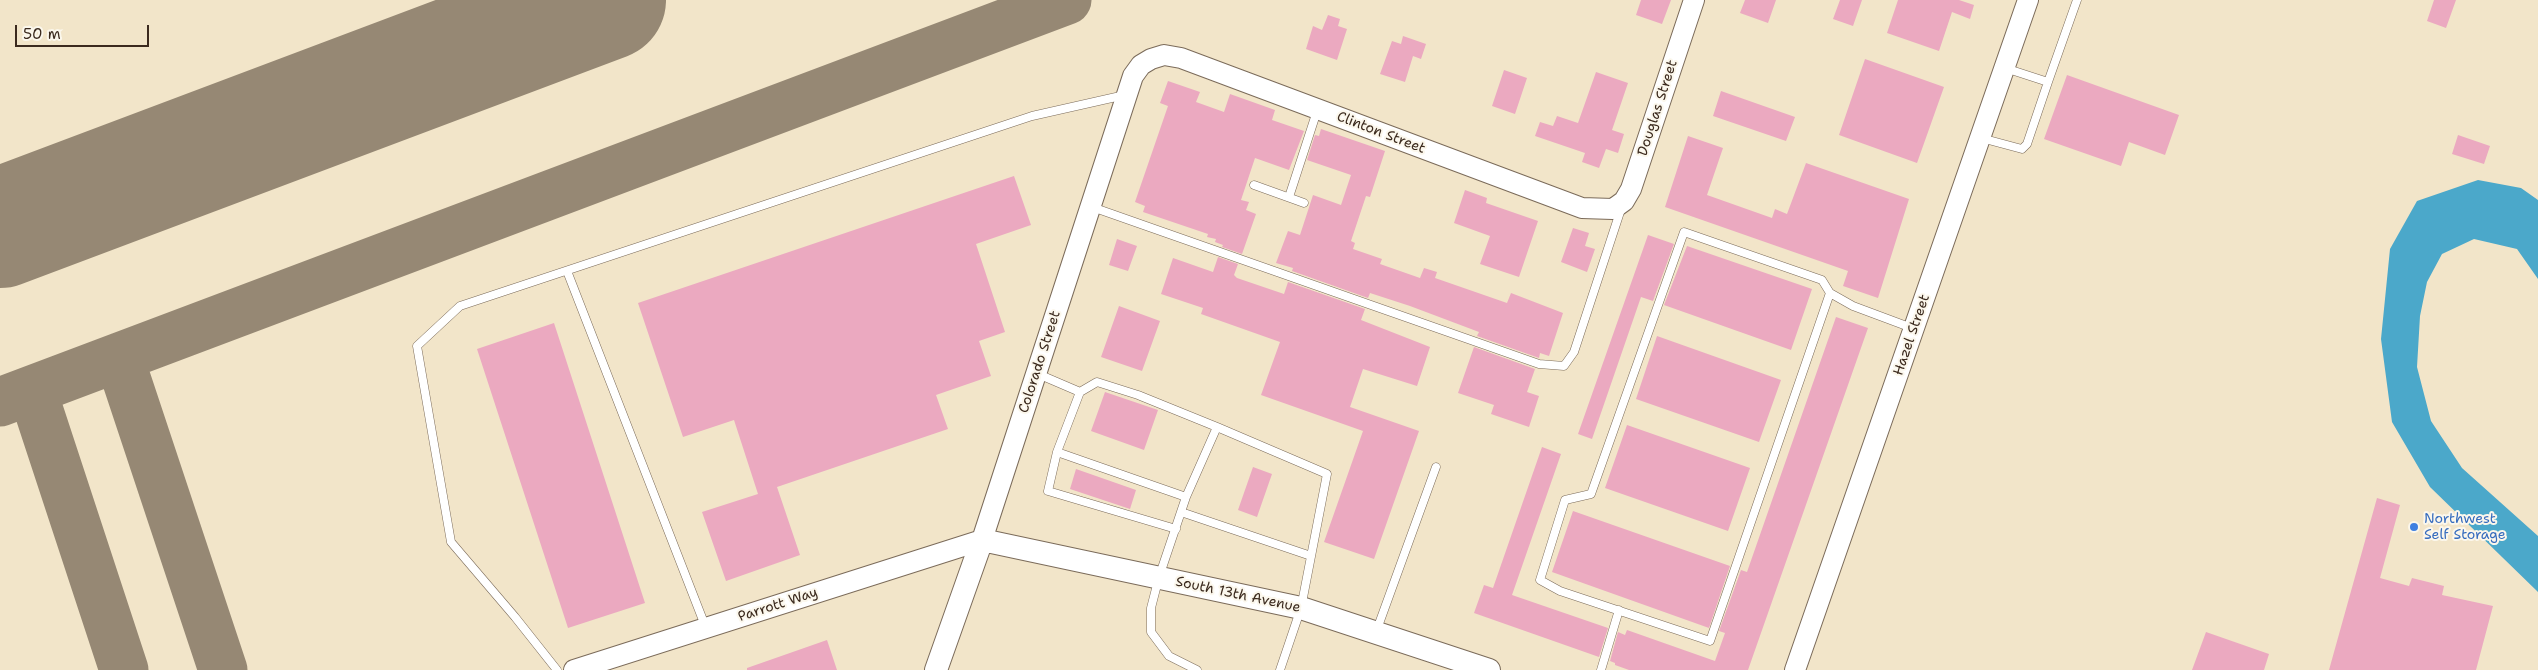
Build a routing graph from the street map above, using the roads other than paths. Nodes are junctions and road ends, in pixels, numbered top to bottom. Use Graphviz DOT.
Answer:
graph roads {
  1 [pos="1694,0"];
  2 [pos="2028,0"];
  3 [pos="2077,0"];
  4 [pos="1151,59"];
  5 [pos="2005,68"];
  6 [pos="2048,82"];
  7 [pos="1126,95"];
  8 [pos="1318,109"];
  9 [pos="1981,138"];
  10 [pos="1254,185"];
  11 [pos="1289,197"];
  12 [pos="1304,203"];
  13 [pos="1618,205"];
  14 [pos="1090,206"];
  15 [pos="567,271"];
  16 [pos="1830,293"];
  17 [pos="1914,329"];
  18 [pos="1036,373"];
  19 [pos="1080,392"];
  20 [pos="1217,427"];
  21 [pos="1057,452"];
  22 [pos="1436,467"];
  23 [pos="1186,497"];
  24 [pos="1181,512"];
  25 [pos="1176,528"];
  26 [pos="982,540"];
  27 [pos="1311,556"];
  28 [pos="1159,578"];
  29 [pos="1301,608"];
  30 [pos="1619,610"];
  31 [pos="706,628"];
  32 [pos="1376,632"];
  33 [pos="558,670"];
  34 [pos="574,670"];
  35 [pos="936,670"];
  36 [pos="1196,670"];
  37 [pos="1280,670"];
  38 [pos="1489,670"];
  39 [pos="1601,670"];
  40 [pos="1795,670"];
  1 -- 13 [label="street, Douglas Street"];
  2 -- 5 [label="street, Hazel Street"];
  3 -- 6 [label="lane"];
  4 -- 7 [label="street, Colorado Street"];
  4 -- 8 [label="street, Clinton Street"];
  5 -- 6 [label="lane"];
  5 -- 9 [label="street, Hazel Street"];
  6 -- 9 [label="lane"];
  7 -- 14 [label="street, Colorado Street"];
  7 -- 15 [label="lane"];
  8 -- 11 [label="lane"];
  8 -- 13 [label="street, Clinton Street"];
  9 -- 17 [label="street, Hazel Street"];
  10 -- 11 [label="lane"];
  11 -- 12 [label="lane"];
  13 -- 14 [label="lane"];
  14 -- 18 [label="street, Colorado Street"];
  15 -- 31 [label="lane"];
  15 -- 33 [label="lane"];
  16 -- 17 [label="lane"];
  16 -- 30 [label="lane"];
  16 -- 30 [label="lane"];
  17 -- 40 [label="street, Hazel Street"];
  18 -- 19 [label="lane"];
  18 -- 26 [label="street, Colorado Street"];
  19 -- 20 [label="lane"];
  19 -- 21 [label="lane"];
  20 -- 23 [label="lane"];
  20 -- 27 [label="lane"];
  21 -- 23 [label="lane"];
  21 -- 25 [label="lane"];
  22 -- 32 [label="lane"];
  23 -- 24 [label="lane"];
  24 -- 25 [label="lane"];
  24 -- 27 [label="lane"];
  25 -- 28 [label="lane"];
  26 -- 28 [label="main road, South 13th Avenue"];
  26 -- 31 [label="street, Parrott Way"];
  26 -- 35 [label="main road, Colorado Street"];
  27 -- 29 [label="lane"];
  28 -- 29 [label="main road, South 13th Avenue"];
  28 -- 36 [label="lane"];
  29 -- 32 [label="main road, South 13th Avenue"];
  29 -- 37 [label="lane"];
  30 -- 39 [label="lane"];
  31 -- 34 [label="street, Parrott Way"];
  32 -- 38 [label="main road, South 13th Avenue"];
}
